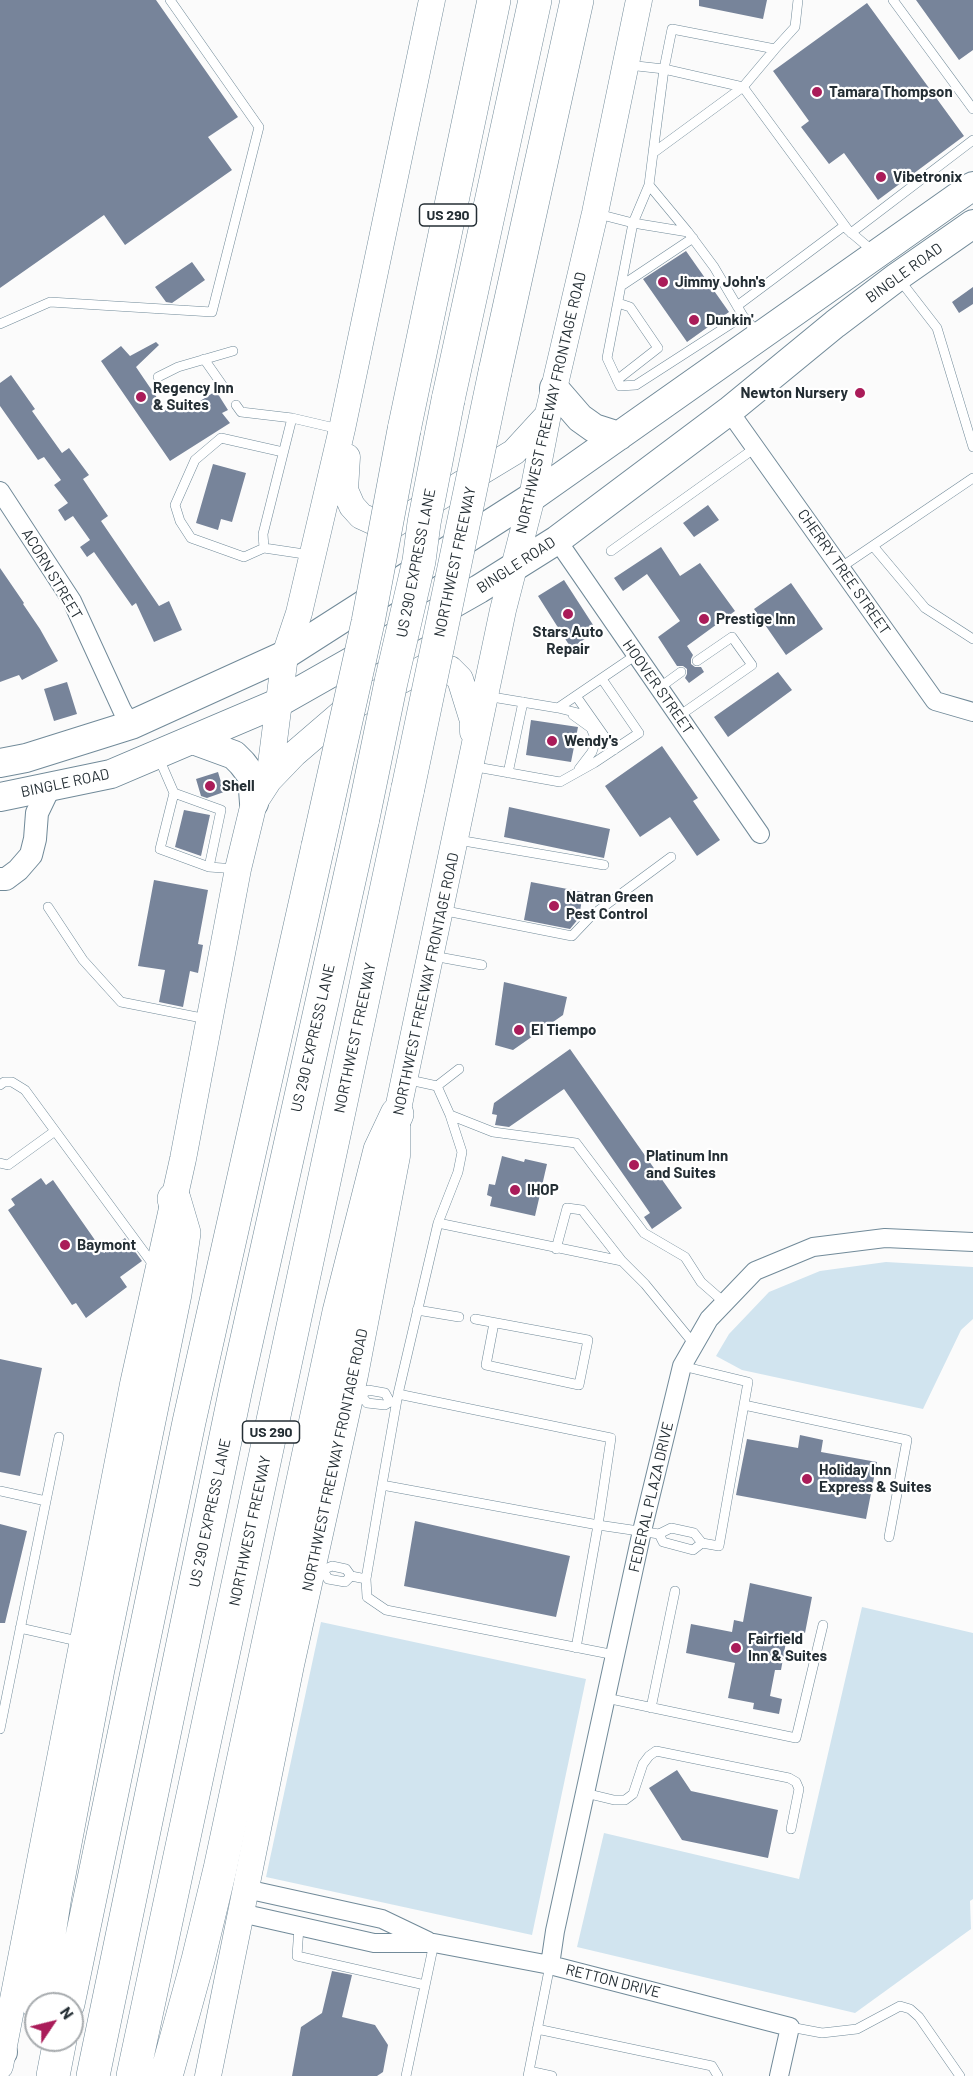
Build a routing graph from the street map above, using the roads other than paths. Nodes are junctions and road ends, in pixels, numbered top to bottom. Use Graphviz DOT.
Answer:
graph roads {
  1 [pos="170,0"];
  2 [pos="432,0"];
  3 [pos="494,0"];
  4 [pos="535,0"];
  5 [pos="577,0"];
  6 [pos="639,0"];
  7 [pos="798,0"];
  8 [pos="893,0"];
  9 [pos="775,49"];
  10 [pos="625,65"];
  11 [pos="664,69"];
  12 [pos="743,87"];
  13 [pos="973,109"];
  14 [pos="973,140"];
  15 [pos="653,153"];
  16 [pos="649,185"];
  17 [pos="973,186"];
  18 [pos="595,213"];
  19 [pos="633,223"];
  20 [pos="973,224"];
  21 [pos="848,229"];
  22 [pos="691,235"];
  23 [pos="876,254"];
  24 [pos="897,277"];
  25 [pos="621,286"];
  26 [pos="618,303"];
  27 [pos="736,306"];
  28 [pos="0,324"];
  29 [pos="752,326"];
  30 [pos="232,351"];
  31 [pos="204,359"];
  32 [pos="158,377"];
  33 [pos="618,383"];
  34 [pos="225,389"];
  35 [pos="350,394"];
  36 [pos="551,401"];
  37 [pos="236,405"];
  38 [pos="729,411"];
  39 [pos="292,418"];
  40 [pos="342,429"];
  41 [pos="619,436"];
  42 [pos="973,447"];
  43 [pos="755,448"];
  44 [pos="284,452"];
  45 [pos="973,478"];
  46 [pos="0,491"];
  47 [pos="532,497"];
  48 [pos="557,540"];
  49 [pos="873,546"];
  50 [pos="264,548"];
  51 [pos="611,551"];
  52 [pos="312,556"];
  53 [pos="840,568"];
  54 [pos="512,569"];
  55 [pos="973,639"];
  56 [pos="285,654"];
  57 [pos="636,655"];
  58 [pos="697,661"];
  59 [pos="681,672"];
  60 [pos="602,679"];
  61 [pos="659,688"];
  62 [pos="485,696"];
  63 [pos="576,696"];
  64 [pos="523,702"];
  65 [pos="278,703"];
  66 [pos="561,709"];
  67 [pos="973,712"];
  68 [pos="590,716"];
  69 [pos="679,716"];
  70 [pos="123,727"];
  71 [pos="602,733"];
  72 [pos="193,740"];
  73 [pos="614,750"];
  74 [pos="158,754"];
  75 [pos="472,760"];
  76 [pos="0,763"];
  77 [pos="594,763"];
  78 [pos="508,773"];
  79 [pos="573,776"];
  80 [pos="269,780"];
  81 [pos="49,788"];
  82 [pos="0,789"];
  83 [pos="174,793"];
  84 [pos="0,797"];
  85 [pos="254,803"];
  86 [pos="760,834"];
  87 [pos="455,839"];
  88 [pos="671,857"];
  89 [pos="604,866"];
  90 [pos="209,867"];
  91 [pos="238,869"];
  92 [pos="0,879"];
  93 [pos="48,907"];
  94 [pos="441,910"];
  95 [pos="430,955"];
  96 [pos="482,965"];
  97 [pos="210,1019"];
  98 [pos="459,1069"];
  99 [pos="405,1078"];
  100 [pos="0,1085"];
  101 [pos="437,1086"];
  102 [pos="397,1114"];
  103 [pos="450,1115"];
  104 [pos="55,1131"];
  105 [pos="0,1163"];
  106 [pos="174,1199"];
  107 [pos="438,1223"];
  108 [pos="973,1242"];
  109 [pos="556,1249"];
  110 [pos="622,1261"];
  111 [pos="158,1272"];
  112 [pos="725,1303"];
  113 [pos="417,1310"];
  114 [pos="459,1317"];
  115 [pos="475,1319"];
  116 [pos="494,1323"];
  117 [pos="694,1344"];
  118 [pos="682,1366"];
  119 [pos="356,1394"];
  120 [pos="395,1400"];
  121 [pos="744,1405"];
  122 [pos="58,1437"];
  123 [pos="382,1485"];
  124 [pos="0,1491"];
  125 [pos="46,1501"];
  126 [pos="598,1525"];
  127 [pos="650,1532"];
  128 [pos="889,1537"];
  129 [pos="702,1543"];
  130 [pos="318,1569"];
  131 [pos="366,1579"];
  132 [pos="675,1591"];
  133 [pos="823,1625"];
  134 [pos="20,1628"];
  135 [pos="83,1642"];
  136 [pos="576,1648"];
  137 [pos="615,1656"];
  138 [pos="606,1698"];
  139 [pos="651,1708"];
  140 [pos="0,1729"];
  141 [pos="585,1793"];
  142 [pos="791,1829"];
  143 [pos="243,1901"];
  144 [pos="299,1927"];
  145 [pos="434,1943"];
  146 [pos="549,1965"];
  147 [pos="425,1985"];
  148 [pos="40,1992"];
  149 [pos="70,1992"];
  150 [pos="4,2020"];
  151 [pos="790,2027"];
  152 [pos="537,2029"];
  153 [pos="1,2058"];
  154 [pos="529,2073"];
  155 [pos="93,2076"];
  156 [pos="134,2076"];
  157 [pos="166,2076"];
  158 [pos="208,2076"];
  159 [pos="406,2076"];
  160 [pos="552,2076"];
  161 [pos="718,2076"];
  162 [pos="779,2076"];
  163 [pos="960,2076"];
  1 -- 28 [label="lane"];
  2 -- 35 [label="main road"];
  3 -- 149 [label="highway, US 290, bridge"];
  4 -- 155 [label="highway, US 290 EXPRESS LANE, bridge"];
  5 -- 156 [label="highway, NORTHWEST FREEWAY / US 290, bridge"];
  6 -- 10 [label="main road, NORTHWEST FREEWAY FRONTAGE ROAD"];
  7 -- 9 [label="lane"];
  8 -- 13 [label="lane"];
  9 -- 11 [label="lane"];
  9 -- 12 [label="lane"];
  10 -- 11 [label="lane"];
  10 -- 18 [label="main road, NORTHWEST FREEWAY FRONTAGE ROAD"];
  11 -- 12 [label="lane"];
  11 -- 15 [label="lane"];
  12 -- 15 [label="lane"];
  12 -- 21 [label="lane"];
  14 -- 21 [label="lane"];
  15 -- 16 [label="lane"];
  16 -- 19 [label="lane"];
  16 -- 22 [label="lane"];
  17 -- 23 [label="main road, BINGLE ROAD"];
  18 -- 19 [label="lane"];
  18 -- 36 [label="main road, NORTHWEST FREEWAY FRONTAGE ROAD"];
  19 -- 22 [label="lane"];
  19 -- 25 [label="lane"];
  20 -- 24 [label="main road, BINGLE ROAD"];
  21 -- 23 [label="lane"];
  21 -- 27 [label="lane"];
  22 -- 25 [label="lane"];
  22 -- 27 [label="lane"];
  23 -- 24 [label="main road"];
  23 -- 29 [label="main road, BINGLE ROAD"];
  24 -- 38 [label="main road, BINGLE ROAD"];
  24 -- 42 [label="lane"];
  25 -- 26 [label="lane"];
  26 -- 33 [label="lane"];
  26 -- 33 [label="lane"];
  27 -- 29 [label="lane"];
  29 -- 33 [label="lane"];
  29 -- 41 [label="main road, BINGLE ROAD"];
  30 -- 31 [label="lane"];
  31 -- 32 [label="lane"];
  31 -- 34 [label="lane"];
  35 -- 36 [label="main road"];
  35 -- 40 [label="main road"];
  36 -- 41 [label="main road"];
  36 -- 47 [label="main road, NORTHWEST FREEWAY FRONTAGE ROAD"];
  37 -- 39 [label="lane"];
  38 -- 43 [label="street, CHERRY TREE STREET"];
  38 -- 48 [label="main road, BINGLE ROAD"];
  39 -- 40 [label="lane"];
  39 -- 44 [label="lane"];
  40 -- 52 [label="main road"];
  41 -- 47 [label="main road, BINGLE ROAD"];
  43 -- 51 [label="lane"];
  43 -- 53 [label="street, CHERRY TREE STREET"];
  44 -- 50 [label="lane"];
  44 -- 50 [label="lane"];
  45 -- 49 [label="lane"];
  46 -- 70 [label="street, ACORN STREET"];
  47 -- 54 [label="main road, NORTHWEST FREEWAY FRONTAGE ROAD"];
  47 -- 56 [label="main road, BINGLE ROAD"];
  48 -- 54 [label="main road, BINGLE ROAD"];
  48 -- 57 [label="street, HOOVER STREET"];
  49 -- 53 [label="lane"];
  49 -- 55 [label="lane"];
  50 -- 52 [label="lane"];
  52 -- 56 [label="main road"];
  53 -- 67 [label="street, CHERRY TREE STREET"];
  54 -- 62 [label="main road, NORTHWEST FREEWAY FRONTAGE ROAD"];
  54 -- 65 [label="main road, BINGLE ROAD"];
  56 -- 65 [label="main road"];
  56 -- 70 [label="main road, BINGLE ROAD"];
  57 -- 60 [label="lane"];
  57 -- 61 [label="street, HOOVER STREET"];
  58 -- 69 [label="lane"];
  59 -- 61 [label="lane"];
  60 -- 63 [label="lane"];
  60 -- 73 [label="lane"];
  61 -- 69 [label="street, HOOVER STREET"];
  62 -- 64 [label="lane"];
  62 -- 75 [label="main road, NORTHWEST FREEWAY FRONTAGE ROAD"];
  63 -- 66 [label="lane"];
  63 -- 68 [label="lane"];
  64 -- 66 [label="lane"];
  64 -- 78 [label="lane"];
  65 -- 72 [label="main road, BINGLE ROAD"];
  65 -- 80 [label="main road"];
  66 -- 68 [label="lane"];
  66 -- 79 [label="lane"];
  68 -- 71 [label="lane"];
  69 -- 86 [label="street, HOOVER STREET"];
  70 -- 76 [label="main road, BINGLE ROAD"];
  70 -- 82 [label="main road"];
  71 -- 73 [label="lane"];
  71 -- 77 [label="lane"];
  72 -- 74 [label="main road, BINGLE ROAD"];
  72 -- 85 [label="main road"];
  73 -- 77 [label="lane"];
  74 -- 81 [label="main road, BINGLE ROAD"];
  74 -- 83 [label="lane"];
  75 -- 78 [label="lane"];
  75 -- 80 [label="main road"];
  75 -- 87 [label="main road, NORTHWEST FREEWAY FRONTAGE ROAD"];
  77 -- 79 [label="lane"];
  78 -- 79 [label="lane"];
  80 -- 85 [label="main road"];
  81 -- 84 [label="main road, BINGLE ROAD"];
  81 -- 92 [label="street"];
  83 -- 90 [label="lane"];
  83 -- 90 [label="lane"];
  85 -- 91 [label="main road"];
  87 -- 89 [label="lane"];
  87 -- 94 [label="main road, NORTHWEST FREEWAY FRONTAGE ROAD"];
  88 -- 94 [label="lane"];
  90 -- 91 [label="lane"];
  91 -- 97 [label="main road"];
  93 -- 97 [label="lane"];
  94 -- 95 [label="main road, NORTHWEST FREEWAY FRONTAGE ROAD"];
  95 -- 96 [label="lane"];
  95 -- 99 [label="main road, NORTHWEST FREEWAY FRONTAGE ROAD"];
  97 -- 106 [label="main road"];
  98 -- 101 [label="lane"];
  99 -- 101 [label="lane"];
  99 -- 102 [label="main road, NORTHWEST FREEWAY FRONTAGE ROAD"];
  100 -- 104 [label="lane"];
  101 -- 103 [label="lane"];
  102 -- 119 [label="main road, NORTHWEST FREEWAY FRONTAGE ROAD"];
  102 -- 157 [label="highway"];
  103 -- 107 [label="lane"];
  103 -- 112 [label="lane"];
  104 -- 105 [label="lane"];
  104 -- 111 [label="lane"];
  106 -- 111 [label="main road"];
  106 -- 148 [label="highway"];
  107 -- 109 [label="lane"];
  107 -- 113 [label="lane"];
  108 -- 112 [label="street, FEDERAL PLAZA DRIVE"];
  109 -- 110 [label="lane"];
  109 -- 110 [label="lane"];
  110 -- 117 [label="lane"];
  111 -- 135 [label="main road"];
  112 -- 117 [label="street, FEDERAL PLAZA DRIVE"];
  113 -- 114 [label="lane"];
  113 -- 120 [label="lane"];
  115 -- 116 [label="lane"];
  116 -- 116 [label="lane"];
  117 -- 118 [label="street, FEDERAL PLAZA DRIVE"];
  118 -- 121 [label="lane"];
  118 -- 127 [label="street, FEDERAL PLAZA DRIVE"];
  119 -- 120 [label="lane"];
  119 -- 130 [label="main road, NORTHWEST FREEWAY FRONTAGE ROAD"];
  120 -- 123 [label="lane"];
  120 -- 126 [label="lane"];
  121 -- 128 [label="lane"];
  121 -- 129 [label="lane"];
  122 -- 125 [label="lane"];
  123 -- 126 [label="lane"];
  123 -- 131 [label="lane"];
  124 -- 125 [label="lane"];
  125 -- 134 [label="lane"];
  126 -- 127 [label="lane"];
  126 -- 136 [label="lane"];
  127 -- 129 [label="lane"];
  127 -- 129 [label="lane"];
  127 -- 137 [label="street, FEDERAL PLAZA DRIVE"];
  130 -- 131 [label="lane"];
  130 -- 143 [label="main road, NORTHWEST FREEWAY FRONTAGE ROAD"];
  131 -- 136 [label="lane"];
  132 -- 139 [label="lane"];
  133 -- 139 [label="lane"];
  134 -- 135 [label="lane"];
  134 -- 140 [label="lane"];
  135 -- 150 [label="main road"];
  136 -- 137 [label="lane"];
  137 -- 138 [label="street, FEDERAL PLAZA DRIVE"];
  138 -- 139 [label="lane"];
  138 -- 141 [label="street, FEDERAL PLAZA DRIVE"];
  141 -- 142 [label="lane"];
  141 -- 146 [label="street, FEDERAL PLAZA DRIVE"];
  143 -- 144 [label="street, RETTON DRIVE"];
  143 -- 145 [label="street, RETTON DRIVE"];
  143 -- 158 [label="main road, NORTHWEST FREEWAY FRONTAGE ROAD"];
  144 -- 145 [label="street, RETTON DRIVE"];
  144 -- 147 [label="lane"];
  145 -- 146 [label="street, RETTON DRIVE"];
  145 -- 147 [label="lane"];
  146 -- 151 [label="street, RETTON DRIVE"];
  146 -- 152 [label="lane"];
  147 -- 159 [label="lane"];
  150 -- 153 [label="main road"];
  151 -- 162 [label="street"];
  151 -- 163 [label="lane"];
  152 -- 154 [label="lane"];
  152 -- 161 [label="lane"];
  154 -- 160 [label="lane"];
}
